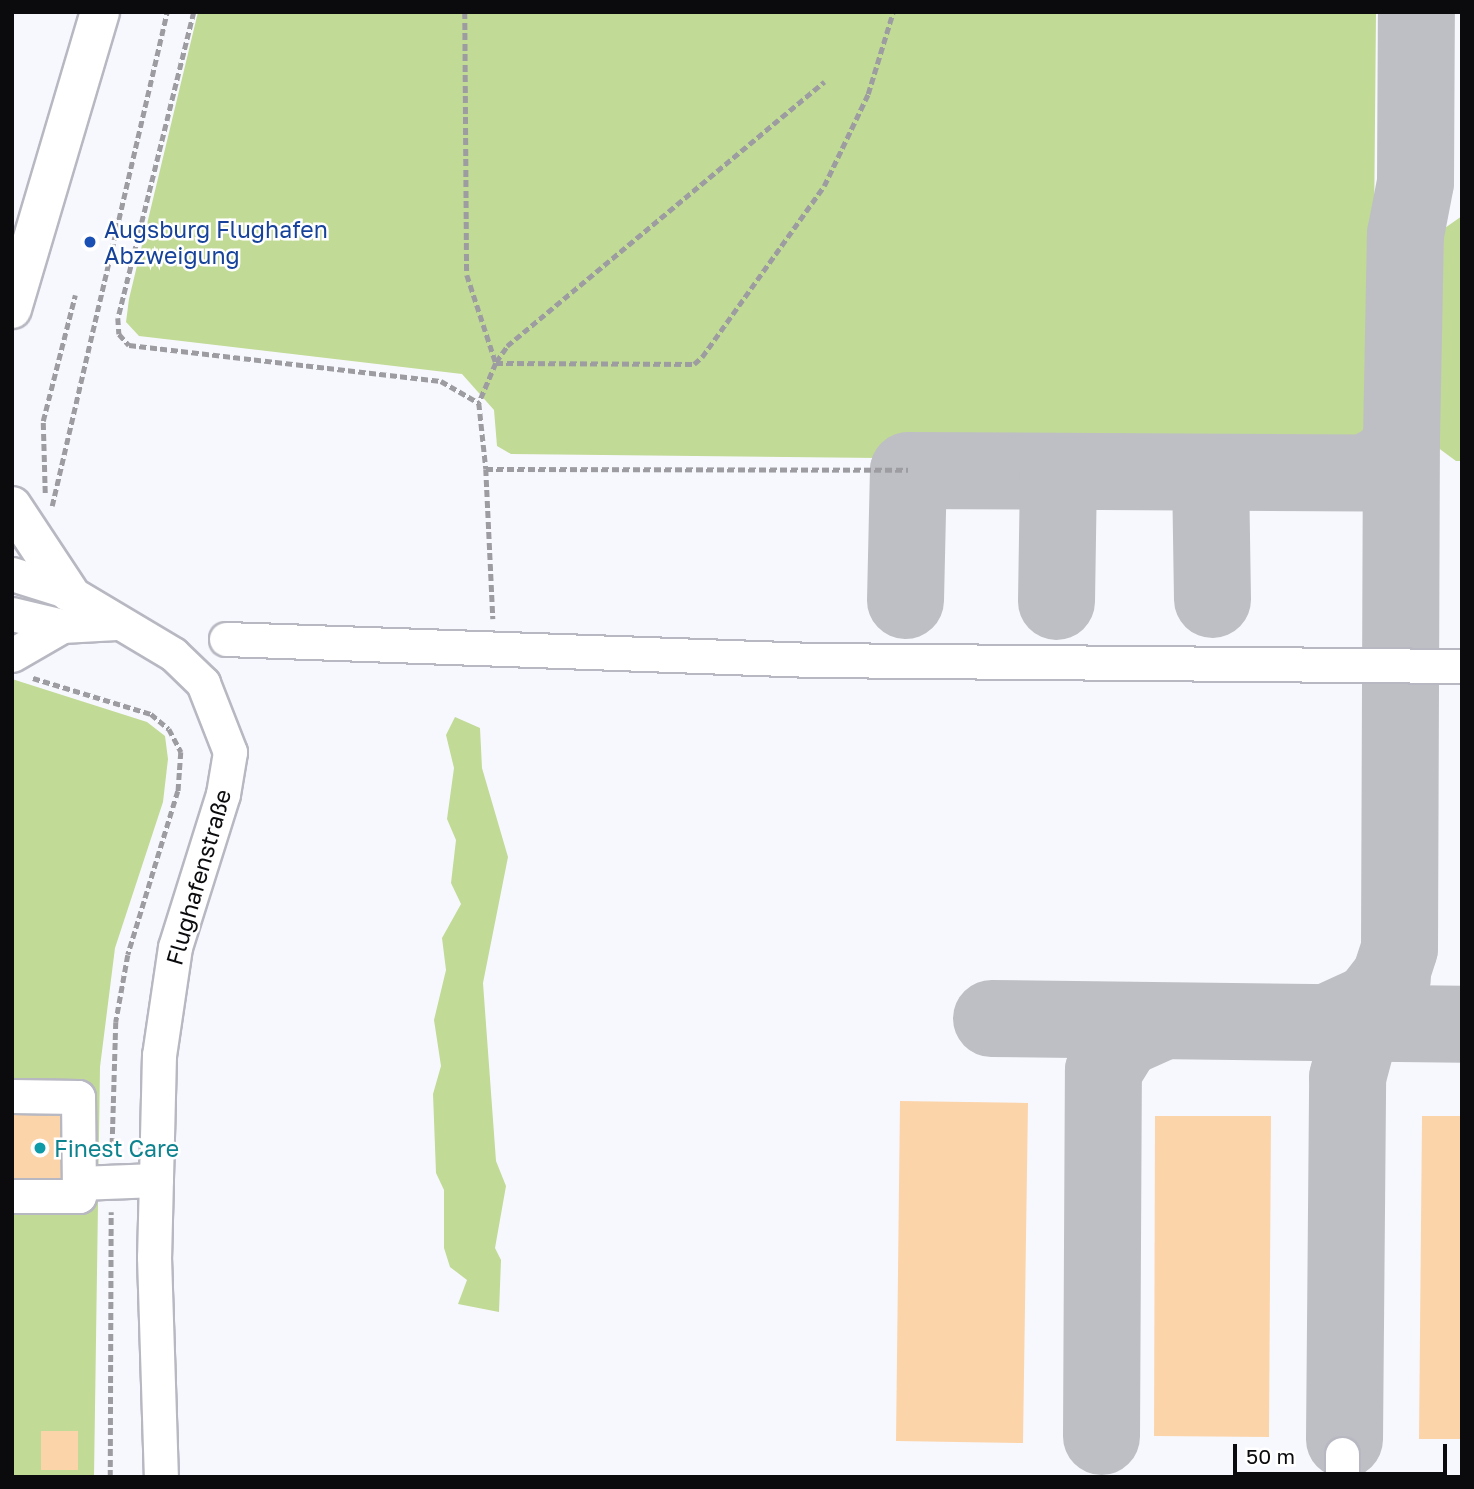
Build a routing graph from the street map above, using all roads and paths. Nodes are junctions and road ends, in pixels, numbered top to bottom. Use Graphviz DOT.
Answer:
graph roads {
  1 [pos="100,12"];
  2 [pos="167,12"];
  3 [pos="194,12"];
  4 [pos="465,12"];
  5 [pos="893,12"];
  6 [pos="824,82"];
  7 [pos="75,295"];
  8 [pos="12,309"];
  9 [pos="496,363"];
  10 [pos="479,403"];
  11 [pos="486,469"];
  12 [pos="908,470"];
  13 [pos="12,506"];
  14 [pos="12,575"];
  15 [pos="66,609"];
  16 [pos="12,614"];
  17 [pos="226,639"];
  18 [pos="495,653"];
  19 [pos="18,665"];
  20 [pos="1462,666"];
  21 [pos="12,1096"];
  22 [pos="156,1180"];
  23 [pos="112,1181"];
  24 [pos="79,1183"];
  25 [pos="12,1196"];
  26 [pos="110,1477"];
  27 [pos="161,1477"];
  1 -- 8 [label="main road"];
  2 -- 7 [label="path"];
  3 -- 10 [label="path"];
  4 -- 9 [label="path"];
  5 -- 9 [label="path"];
  6 -- 9 [label="path"];
  9 -- 10 [label="path"];
  10 -- 11 [label="path"];
  11 -- 12 [label="path"];
  11 -- 18 [label="path"];
  13 -- 15 [label="main road"];
  14 -- 15 [label="street, Flughafenstraße"];
  15 -- 16 [label="street, Flughafenstraße"];
  15 -- 19 [label="street"];
  15 -- 22 [label="street, Flughafenstraße"];
  17 -- 18 [label="street"];
  18 -- 20 [label="street"];
  19 -- 23 [label="path"];
  21 -- 24 [label="street"];
  22 -- 23 [label="street"];
  22 -- 27 [label="street, Flughafenstraße"];
  23 -- 24 [label="street"];
  23 -- 26 [label="path"];
  24 -- 25 [label="street"];
}
